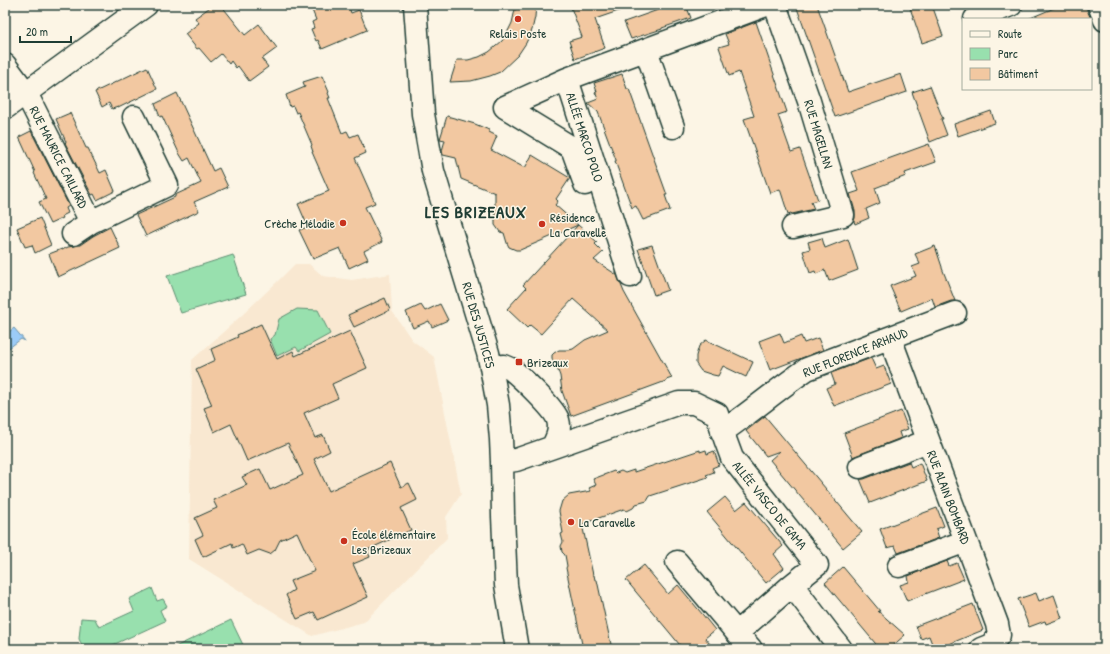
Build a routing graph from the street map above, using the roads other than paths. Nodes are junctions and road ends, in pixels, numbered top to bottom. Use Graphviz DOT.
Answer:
graph roads {
  1 [pos="415,5"];
  2 [pos="766,5"];
  3 [pos="775,5"];
  4 [pos="963,5"];
  5 [pos="1011,5"];
  6 [pos="1099,5"];
  7 [pos="132,9"];
  8 [pos="968,18"];
  9 [pos="978,18"];
  10 [pos="1105,20"];
  11 [pos="646,50"];
  12 [pos="5,66"];
  13 [pos="567,79"];
  14 [pos="26,93"];
  15 [pos="5,108"];
  16 [pos="134,117"];
  17 [pos="673,127"];
  18 [pos="92,222"];
  19 [pos="793,227"];
  20 [pos="73,234"];
  21 [pos="618,239"];
  22 [pos="630,276"];
  23 [pos="955,313"];
  24 [pos="890,338"];
  25 [pos="492,367"];
  26 [pos="722,432"];
  27 [pos="928,441"];
  28 [pos="552,447"];
  29 [pos="502,462"];
  30 [pos="860,467"];
  31 [pos="966,541"];
  32 [pos="677,562"];
  33 [pos="899,566"];
  34 [pos="792,585"];
  35 [pos="744,641"];
  36 [pos="835,648"];
  37 [pos="517,649"];
  38 [pos="981,649"];
  1 -- 25 [label="street, RUE DES JUSTICES"];
  2 -- 11 [label="street, ALLÉE MARCO POLO"];
  3 -- 19 [label="street, RUE MAGELLAN"];
  4 -- 8 [label="street"];
  5 -- 9 [label="street"];
  6 -- 10 [label="street"];
  7 -- 14 [label="street, RUE MAURICE CAILLARD"];
  11 -- 13 [label="street, ALLÉE MARCO POLO"];
  11 -- 17 [label="street"];
  12 -- 14 [label="street, RUE MAURICE CAILLARD"];
  13 -- 21 [label="street, ALLÉE MARCO POLO"];
  13 -- 21 [label="street"];
  14 -- 15 [label="street, RUE MAURICE CAILLARD"];
  14 -- 18 [label="street, RUE MAURICE CAILLARD"];
  16 -- 18 [label="street, RUE MAURICE CAILLARD"];
  18 -- 20 [label="street, RUE MAURICE CAILLARD"];
  21 -- 22 [label="street, ALLÉE MARCO POLO"];
  23 -- 24 [label="street, RUE FLORENCE ARHAUD"];
  24 -- 26 [label="street, RUE FLORENCE ARHAUD"];
  24 -- 27 [label="street, RUE ALAIN BOMBARD"];
  25 -- 28 [label="street"];
  25 -- 29 [label="street, RUE DES JUSTICES"];
  26 -- 28 [label="street, ALLÉE VASCO DE GAMA"];
  26 -- 34 [label="street, ALLÉE VASCO DE GAMA"];
  27 -- 30 [label="street"];
  27 -- 31 [label="street, RUE ALAIN BOMBARD"];
  28 -- 29 [label="street, ALLÉE VASCO DE GAMA"];
  29 -- 37 [label="street, RUE DES JUSTICES"];
  31 -- 33 [label="street"];
  31 -- 38 [label="street, RUE ALAIN BOMBARD"];
  32 -- 35 [label="street"];
  34 -- 35 [label="street"];
  34 -- 36 [label="street"];
}
